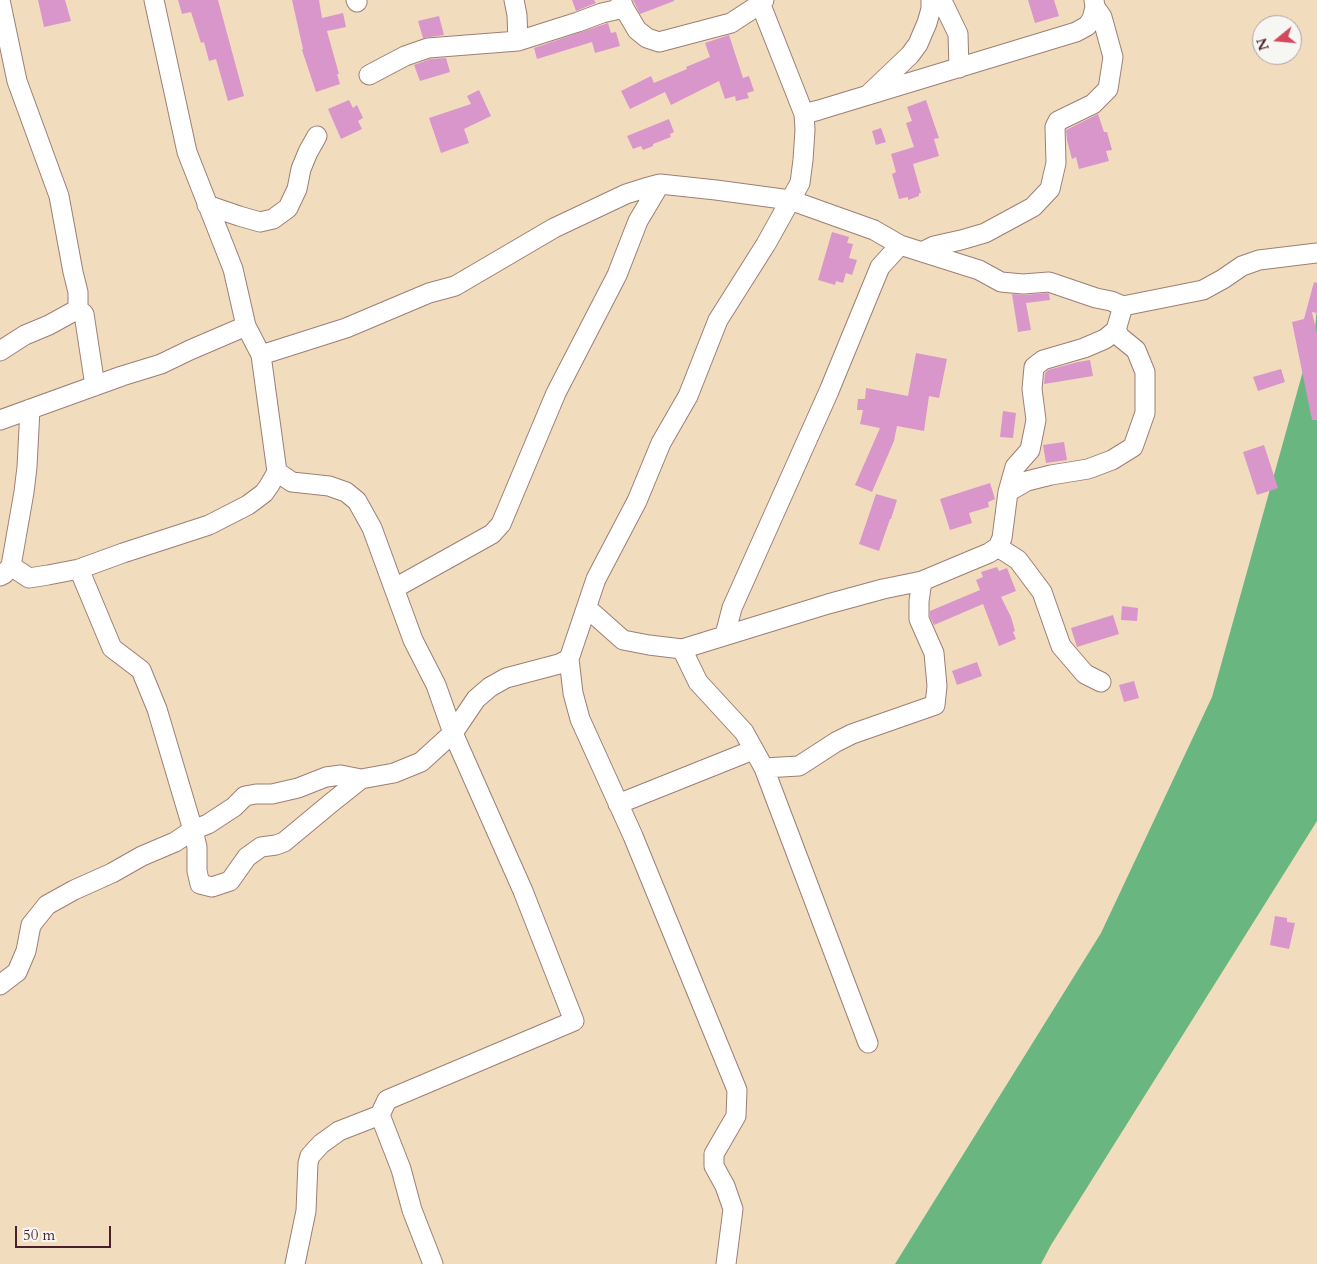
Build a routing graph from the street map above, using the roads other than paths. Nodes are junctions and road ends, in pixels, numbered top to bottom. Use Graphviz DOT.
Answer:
graph roads {
  1 [pos="0,0"];
  2 [pos="154,0"];
  3 [pos="514,0"];
  4 [pos="931,0"];
  5 [pos="939,0"];
  6 [pos="761,1"];
  7 [pos="623,4"];
  8 [pos="1095,4"];
  9 [pos="518,41"];
  10 [pos="959,68"];
  11 [pos="369,75"];
  12 [pos="868,96"];
  13 [pos="804,114"];
  14 [pos="317,136"];
  15 [pos="660,184"];
  16 [pos="790,200"];
  17 [pos="207,205"];
  18 [pos="900,245"];
  19 [pos="922,252"];
  20 [pos="1317,253"];
  21 [pos="1123,306"];
  22 [pos="78,309"];
  23 [pos="246,326"];
  24 [pos="1116,330"];
  25 [pos="0,350"];
  26 [pos="261,355"];
  27 [pos="96,386"];
  28 [pos="30,409"];
  29 [pos="1,414"];
  30 [pos="277,472"];
  31 [pos="1008,492"];
  32 [pos="998,547"];
  33 [pos="79,569"];
  34 [pos="6,571"];
  35 [pos="922,581"];
  36 [pos="395,588"];
  37 [pos="586,608"];
  38 [pos="724,635"];
  39 [pos="682,649"];
  40 [pos="569,659"];
  41 [pos="1101,682"];
  42 [pos="453,733"];
  43 [pos="753,750"];
  44 [pos="764,768"];
  45 [pos="361,779"];
  46 [pos="618,804"];
  47 [pos="193,830"];
  48 [pos="0,985"];
  49 [pos="868,1043"];
  50 [pos="380,1115"];
  51 [pos="723,1260"];
  52 [pos="296,1264"];
  53 [pos="433,1264"];
  1 -- 22 [label="street"];
  2 -- 17 [label="street"];
  3 -- 9 [label="street"];
  4 -- 12 [label="street"];
  5 -- 10 [label="street"];
  6 -- 7 [label="street"];
  6 -- 13 [label="street"];
  7 -- 9 [label="street"];
  8 -- 10 [label="street"];
  8 -- 19 [label="street"];
  9 -- 11 [label="street"];
  10 -- 12 [label="street"];
  12 -- 13 [label="street"];
  13 -- 16 [label="street"];
  14 -- 17 [label="street"];
  15 -- 16 [label="street"];
  15 -- 26 [label="street"];
  15 -- 36 [label="street"];
  16 -- 18 [label="street"];
  16 -- 37 [label="street"];
  17 -- 23 [label="street"];
  18 -- 19 [label="street"];
  18 -- 38 [label="street"];
  19 -- 21 [label="street"];
  20 -- 21 [label="street"];
  21 -- 24 [label="street"];
  22 -- 25 [label="street"];
  22 -- 27 [label="street"];
  23 -- 26 [label="street"];
  23 -- 27 [label="street"];
  24 -- 31 [label="street"];
  24 -- 31 [label="street"];
  26 -- 30 [label="street"];
  27 -- 28 [label="street"];
  28 -- 29 [label="street"];
  28 -- 34 [label="street"];
  30 -- 33 [label="street"];
  30 -- 36 [label="street"];
  31 -- 32 [label="street"];
  32 -- 35 [label="street"];
  32 -- 41 [label="street"];
  33 -- 34 [label="street"];
  33 -- 47 [label="street"];
  35 -- 38 [label="street"];
  35 -- 44 [label="street"];
  36 -- 42 [label="street"];
  37 -- 39 [label="street"];
  37 -- 40 [label="street"];
  38 -- 39 [label="street"];
  39 -- 43 [label="street"];
  40 -- 42 [label="street"];
  40 -- 46 [label="street"];
  42 -- 45 [label="street"];
  42 -- 50 [label="street"];
  43 -- 44 [label="street"];
  43 -- 46 [label="street"];
  44 -- 49 [label="street"];
  45 -- 47 [label="street"];
  45 -- 47 [label="street"];
  46 -- 51 [label="street"];
  47 -- 48 [label="street"];
  50 -- 52 [label="street"];
  50 -- 53 [label="street"];
}
